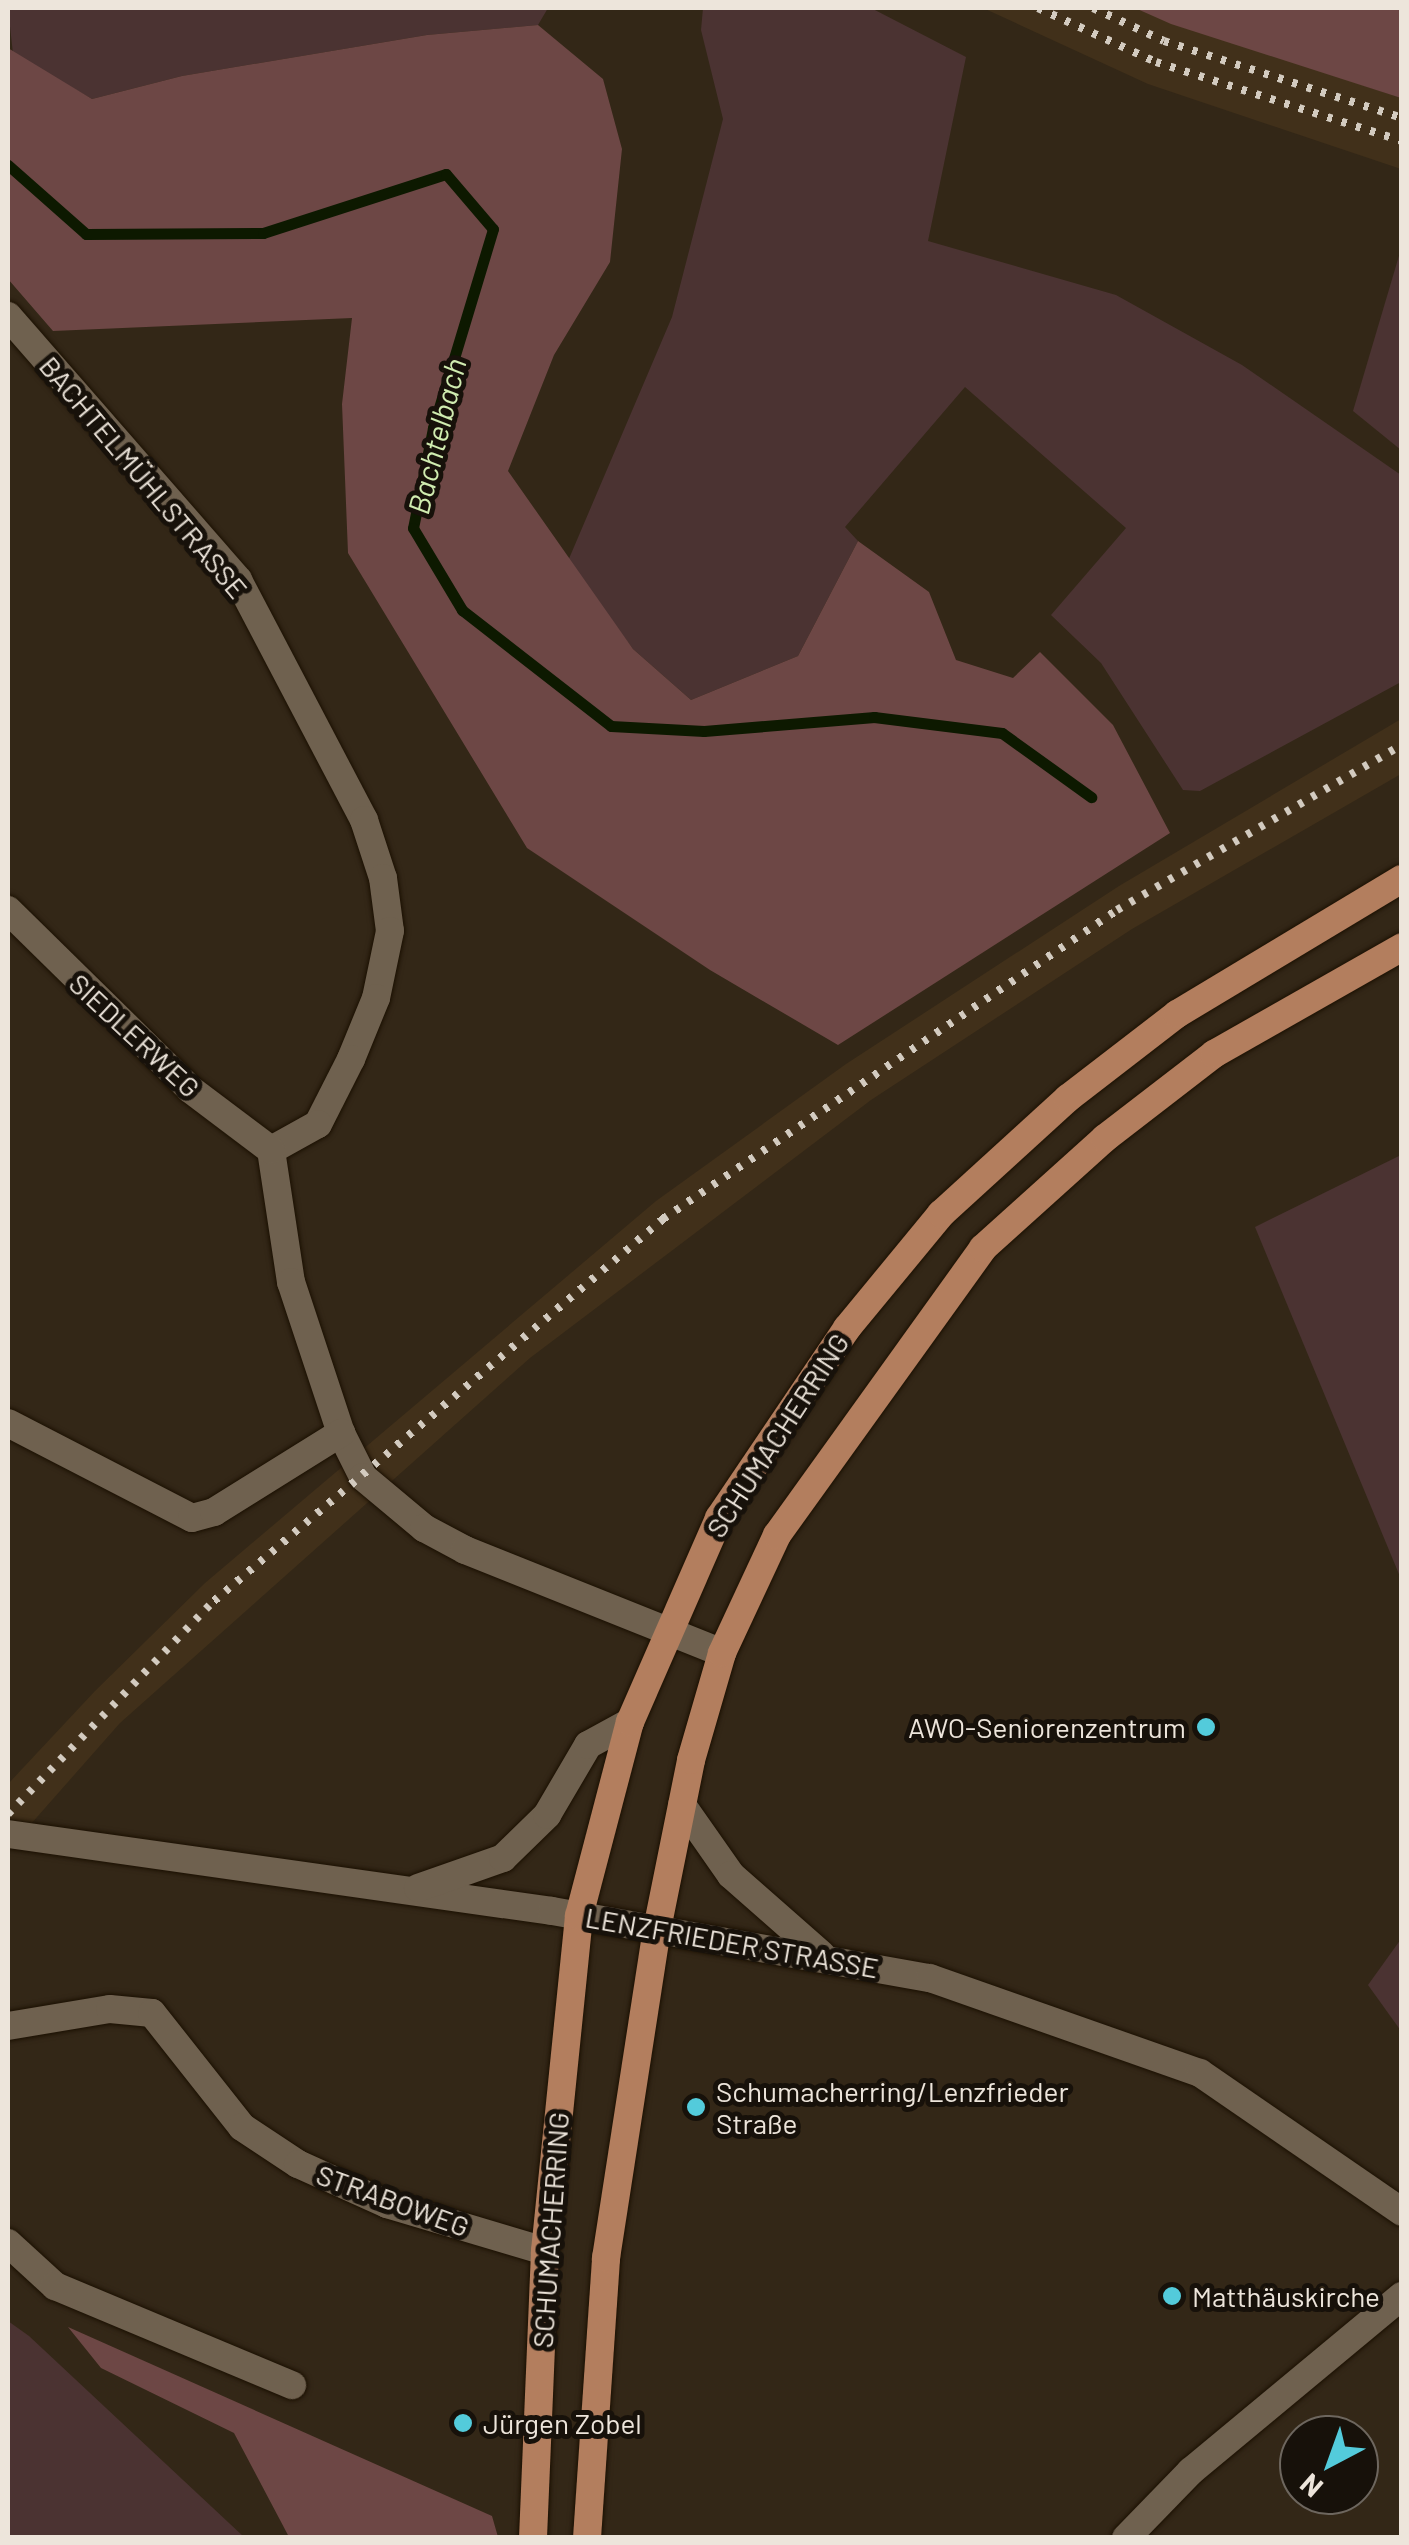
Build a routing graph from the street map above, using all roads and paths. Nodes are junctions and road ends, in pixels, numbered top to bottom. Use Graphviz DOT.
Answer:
graph roads {
  1 [pos="8,316"];
  2 [pos="1402,878"];
  3 [pos="8,910"];
  4 [pos="1402,947"];
  5 [pos="271,1150"];
  6 [pos="8,1423"];
  7 [pos="341,1433"];
  8 [pos="664,1635"];
  9 [pos="722,1653"];
  10 [pos="630,1722"];
  11 [pos="682,1805"];
  12 [pos="8,1834"];
  13 [pos="412,1890"];
  14 [pos="579,1916"];
  15 [pos="657,1928"];
  16 [pos="826,1958"];
  17 [pos="8,2026"];
  18 [pos="1402,2212"];
  19 [pos="8,2243"];
  20 [pos="545,2250"];
  21 [pos="1402,2296"];
  22 [pos="292,2385"];
  23 [pos="533,2538"];
  24 [pos="587,2538"];
  25 [pos="1126,2538"];
  1 -- 5 [label="street, BACHTELMÜHLSTRASSE"];
  2 -- 8 [label="main road, SCHUMACHERRING"];
  3 -- 5 [label="street, SIEDLERWEG"];
  4 -- 9 [label="main road, SCHUMACHERRING"];
  5 -- 7 [label="street"];
  6 -- 7 [label="street"];
  7 -- 8 [label="street"];
  8 -- 9 [label="street"];
  8 -- 10 [label="main road, SCHUMACHERRING"];
  9 -- 11 [label="main road, SCHUMACHERRING"];
  10 -- 13 [label="street"];
  10 -- 14 [label="main road, SCHUMACHERRING"];
  11 -- 15 [label="main road, SCHUMACHERRING"];
  11 -- 16 [label="street"];
  12 -- 13 [label="street, LENZFRIEDER STRASSE"];
  13 -- 14 [label="street, LENZFRIEDER STRASSE"];
  14 -- 15 [label="street, LENZFRIEDER STRASSE"];
  14 -- 20 [label="main road, SCHUMACHERRING"];
  15 -- 16 [label="street, LENZFRIEDER STRASSE"];
  15 -- 24 [label="main road, SCHUMACHERRING"];
  16 -- 18 [label="street, LENZFRIEDER STRASSE"];
  17 -- 20 [label="street, STRABOWEG"];
  19 -- 22 [label="street"];
  20 -- 23 [label="main road, SCHUMACHERRING"];
  21 -- 25 [label="street"];
}
